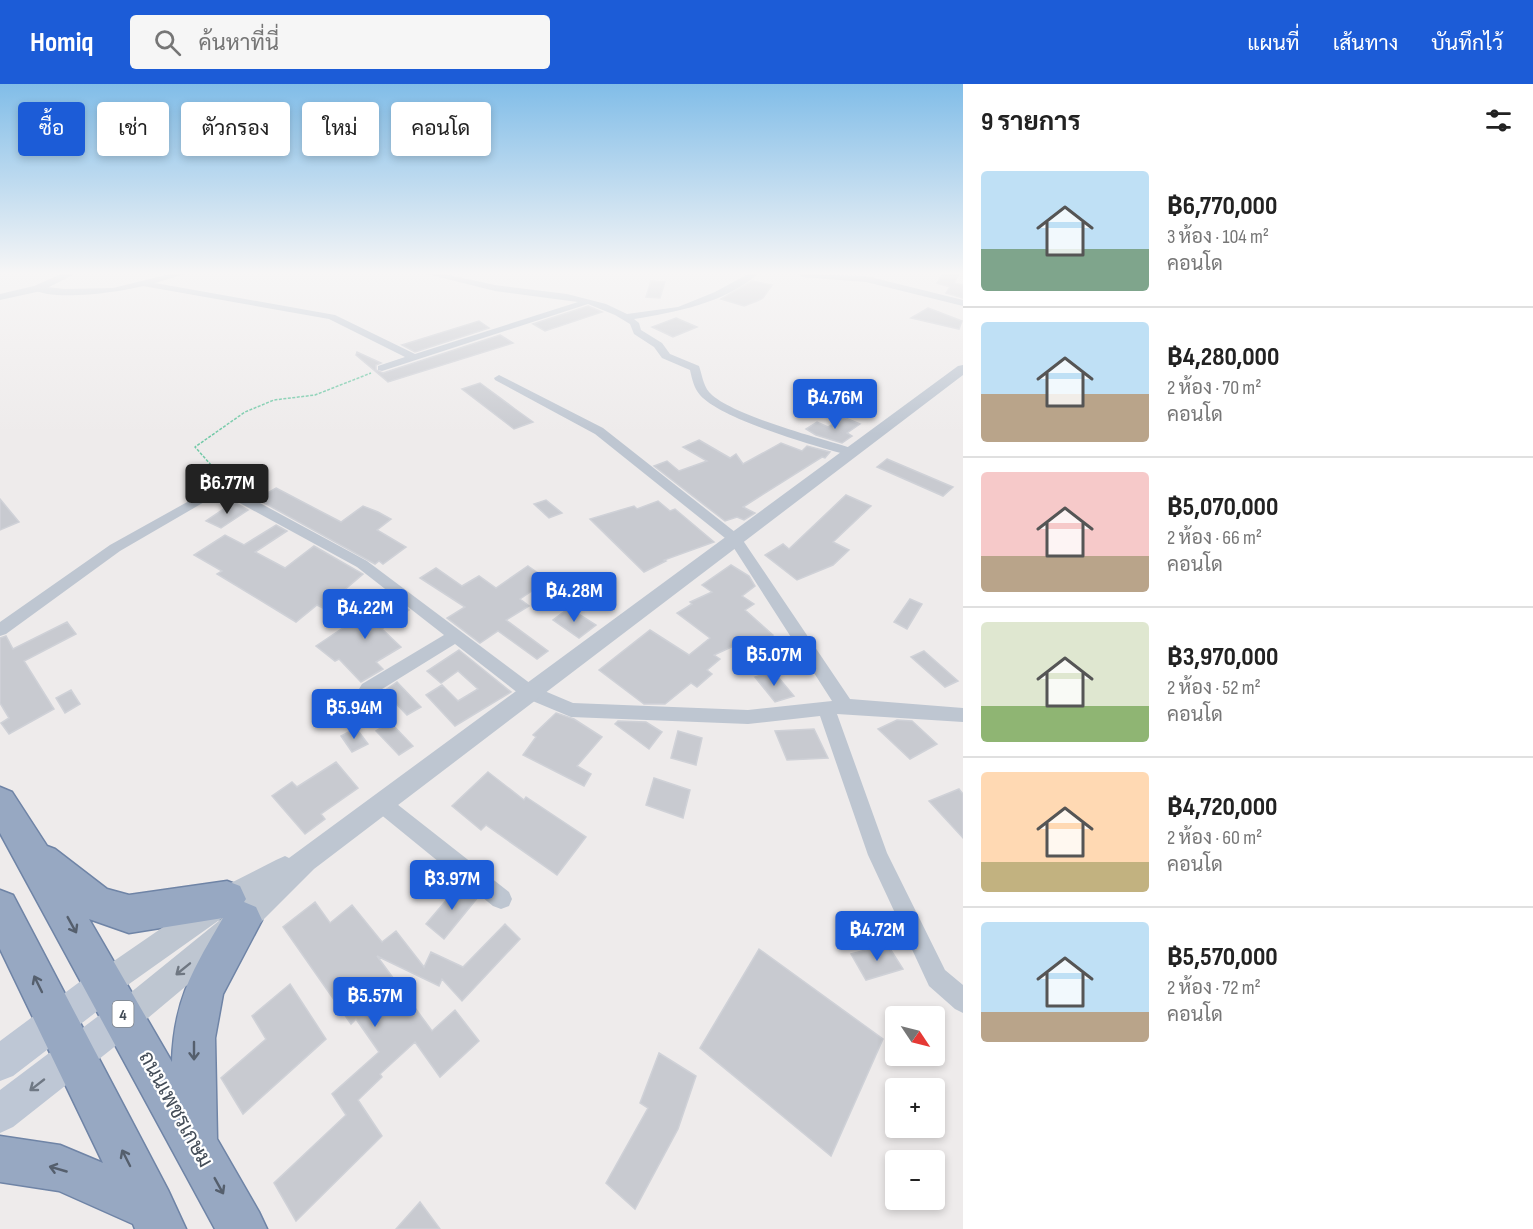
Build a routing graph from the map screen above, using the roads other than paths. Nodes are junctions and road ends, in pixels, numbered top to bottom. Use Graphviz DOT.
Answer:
graph roads {
  1 [pos="353,327"];
  2 [pos="507,327"];
  3 [pos="636,327"];
  4 [pos="413,357"];
  5 [pos="382,368"];
  6 [pos="963,369"];
  7 [pos="499,378"];
  8 [pos="851,452"];
  9 [pos="735,539"];
  10 [pos="0,630"];
  11 [pos="457,635"];
  12 [pos="368,689"];
  13 [pos="530,692"];
  14 [pos="835,706"];
  15 [pos="963,715"];
  16 [pos="0,801"];
  17 [pos="381,803"];
  18 [pos="31,852"];
  19 [pos="501,899"];
  20 [pos="0,908"];
  21 [pos="235,909"];
  22 [pos="115,1001"];
  23 [pos="963,1001"];
  24 [pos="66,1039"];
  25 [pos="0,1063"];
  26 [pos="0,1114"];
  27 [pos="194,1142"];
  28 [pos="0,1159"];
  29 [pos="156,1218"];
  30 [pos="242,1229"];
  1 -- 4 [label="street"];
  2 -- 4 [label="street"];
  3 -- 8 [label="street"];
  4 -- 5 [label="street"];
  6 -- 8 [label="street"];
  7 -- 9 [label="street"];
  8 -- 9 [label="street"];
  9 -- 13 [label="street"];
  9 -- 14 [label="street"];
  10 -- 11 [label="street"];
  11 -- 12 [label="street"];
  11 -- 13 [label="street"];
  13 -- 14 [label="street"];
  13 -- 17 [label="street"];
  14 -- 15 [label="street"];
  14 -- 23 [label="street"];
  16 -- 18 [label="highway, ถนนเพชรเกษม / 4"];
  17 -- 19 [label="street"];
  17 -- 21 [label="street"];
  18 -- 21 [label="highway"];
  18 -- 22 [label="highway, ถนนเพชรเกษม / 4, one-way"];
  24 -- 20 [label="highway, one-way"];
  21 -- 22 [label="street, one-way"];
  21 -- 22 [label="street"];
  21 -- 27 [label="highway, one-way"];
  22 -- 24 [label="main road"];
  22 -- 27 [label="highway, ถนนเพชรเกษม / 4"];
  24 -- 25 [label="main road"];
  24 -- 26 [label="main road, one-way"];
  29 -- 24 [label="highway, one-way"];
  27 -- 30 [label="highway, ถนนเพชรเกษม / 4, one-way"];
  29 -- 28 [label="highway, one-way"];
}
